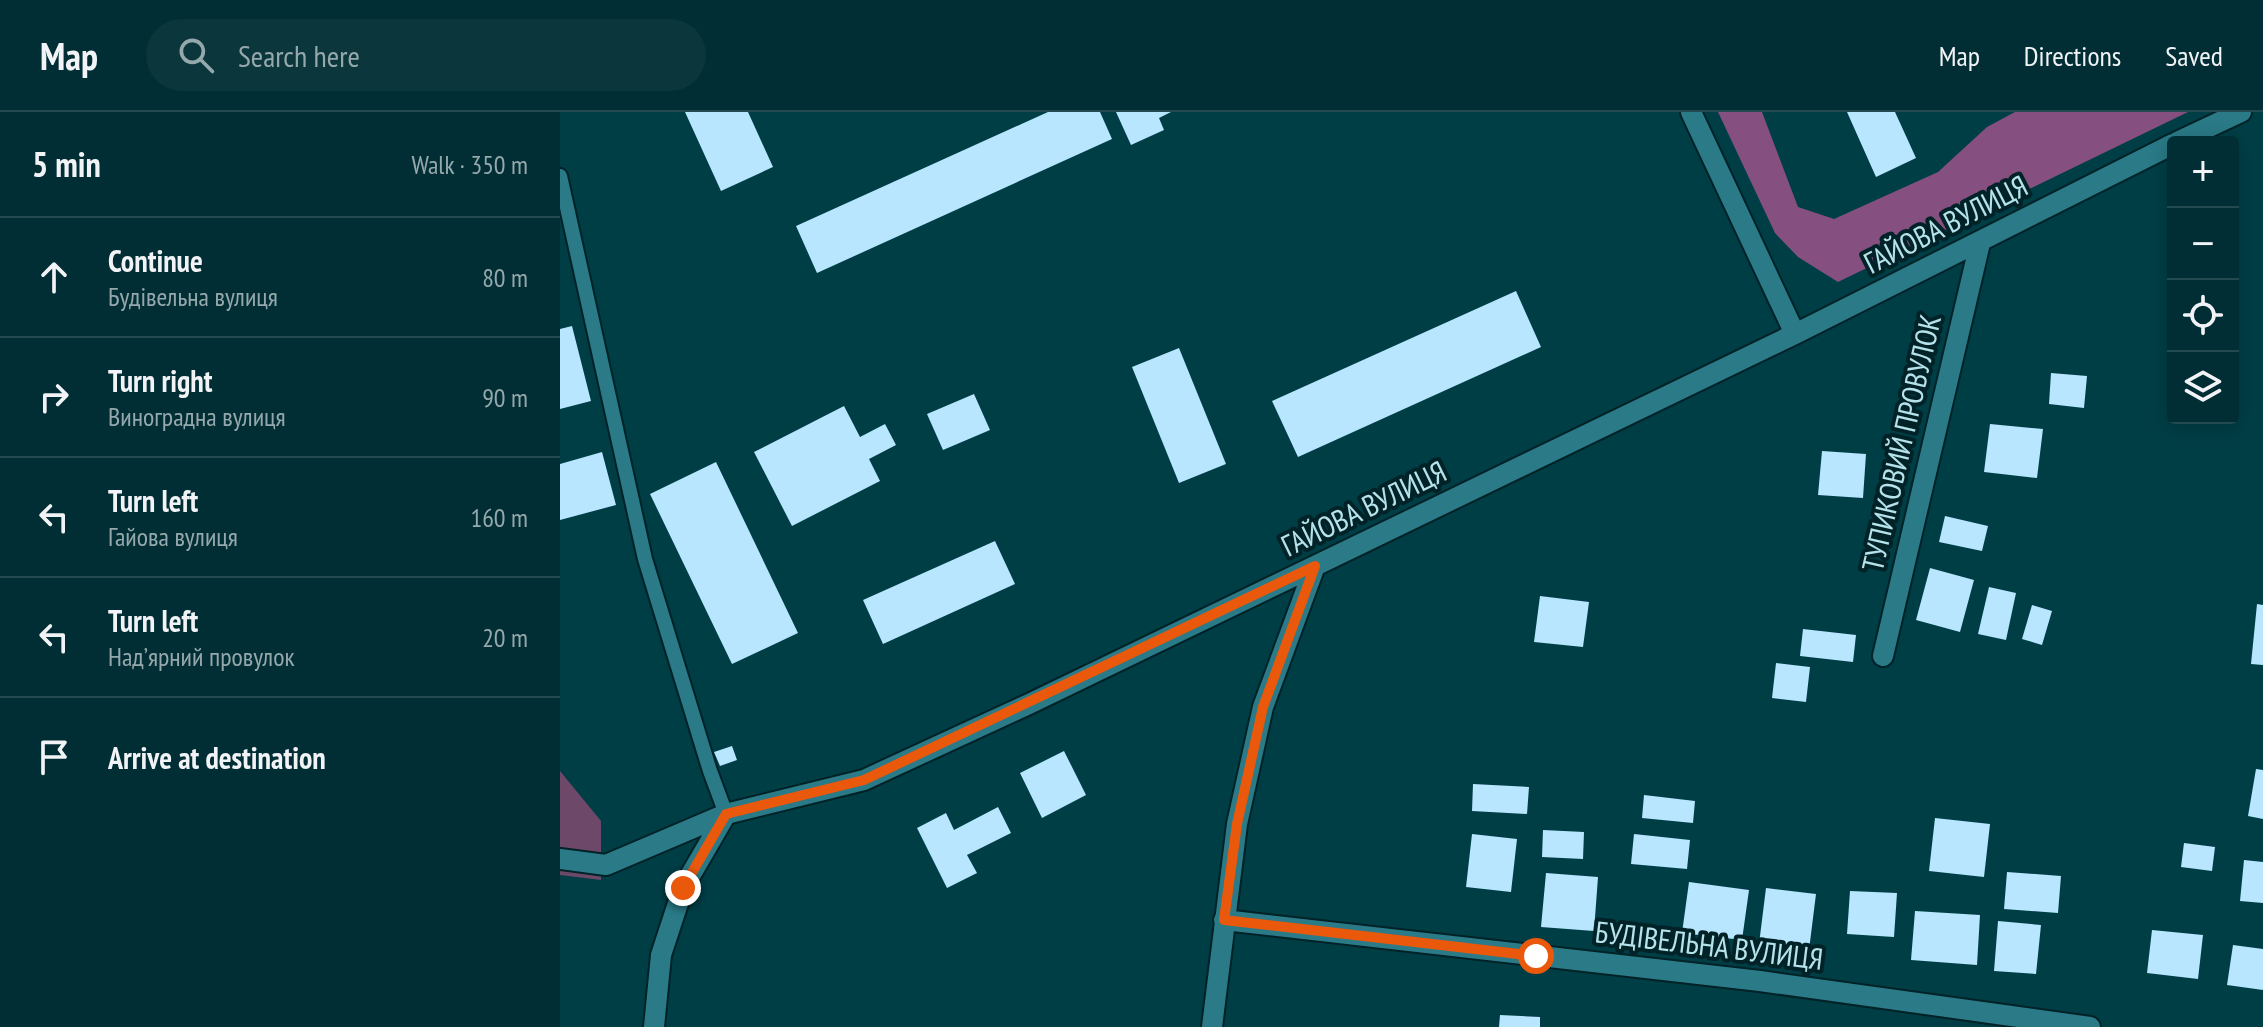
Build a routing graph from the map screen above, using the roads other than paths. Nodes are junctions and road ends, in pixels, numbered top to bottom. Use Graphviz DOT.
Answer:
graph roads {
  1 [pos="1691,112"];
  2 [pos="2241,112"];
  3 [pos="2190,136"];
  4 [pos="2167,147"];
  5 [pos="560,176"];
  6 [pos="1980,243"];
  7 [pos="1795,334"];
  8 [pos="1315,566"];
  9 [pos="1883,656"];
  10 [pos="726,814"];
  11 [pos="560,859"];
  12 [pos="1224,920"];
  13 [pos="654,1027"];
  14 [pos="1212,1027"];
  15 [pos="2090,1027"];
  1 -- 7 [label="street"];
  2 -- 3 [label="street, ГАЙОВА ВУЛИЦЯ"];
  4 -- 6 [label="street, ГАЙОВА ВУЛИЦЯ"];
  5 -- 10 [label="lane"];
  6 -- 7 [label="street, ГАЙОВА ВУЛИЦЯ"];
  6 -- 9 [label="street, ТУПИКОВИЙ ПРОВУЛОК"];
  7 -- 8 [label="street, ГАЙОВА ВУЛИЦЯ"];
  8 -- 10 [label="street, ГАЙОВА ВУЛИЦЯ"];
  8 -- 12 [label="street"];
  10 -- 11 [label="street, ГАЙОВА ВУЛИЦЯ"];
  10 -- 13 [label="street"];
  12 -- 14 [label="street"];
  12 -- 15 [label="street, БУДІВЕЛЬНА ВУЛИЦЯ"];
}
